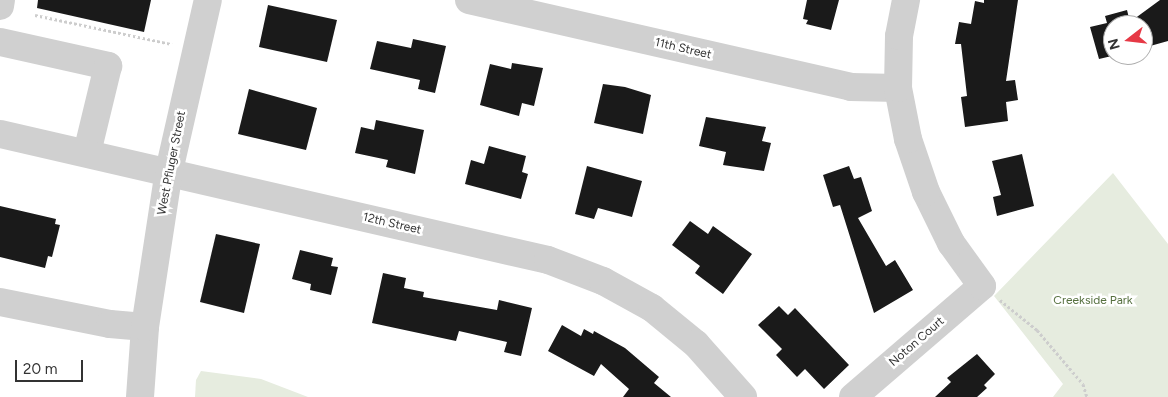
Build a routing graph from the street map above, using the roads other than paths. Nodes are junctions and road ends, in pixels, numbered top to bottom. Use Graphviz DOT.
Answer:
graph roads {
  1 [pos="1,0"];
  2 [pos="208,0"];
  3 [pos="469,0"];
  4 [pos="906,0"];
  5 [pos="0,6"];
  6 [pos="0,42"];
  7 [pos="898,88"];
  8 [pos="0,134"];
  9 [pos="87,154"];
  10 [pos="169,171"];
  11 [pos="0,302"];
  12 [pos="145,327"];
  13 [pos="140,397"];
  14 [pos="743,397"];
  15 [pos="853,397"];
  1 -- 5 [label="street"];
  2 -- 10 [label="street, West Pfluger Street"];
  3 -- 7 [label="street, 11th Street"];
  4 -- 7 [label="street"];
  6 -- 9 [label="street"];
  7 -- 15 [label="street, Noton Court"];
  8 -- 9 [label="street, 12th Street"];
  9 -- 10 [label="street, 12th Street"];
  10 -- 12 [label="street, West Pfluger Street"];
  10 -- 14 [label="street, 12th Street"];
  11 -- 12 [label="street"];
  12 -- 13 [label="street, West Pfluger Street"];
}
